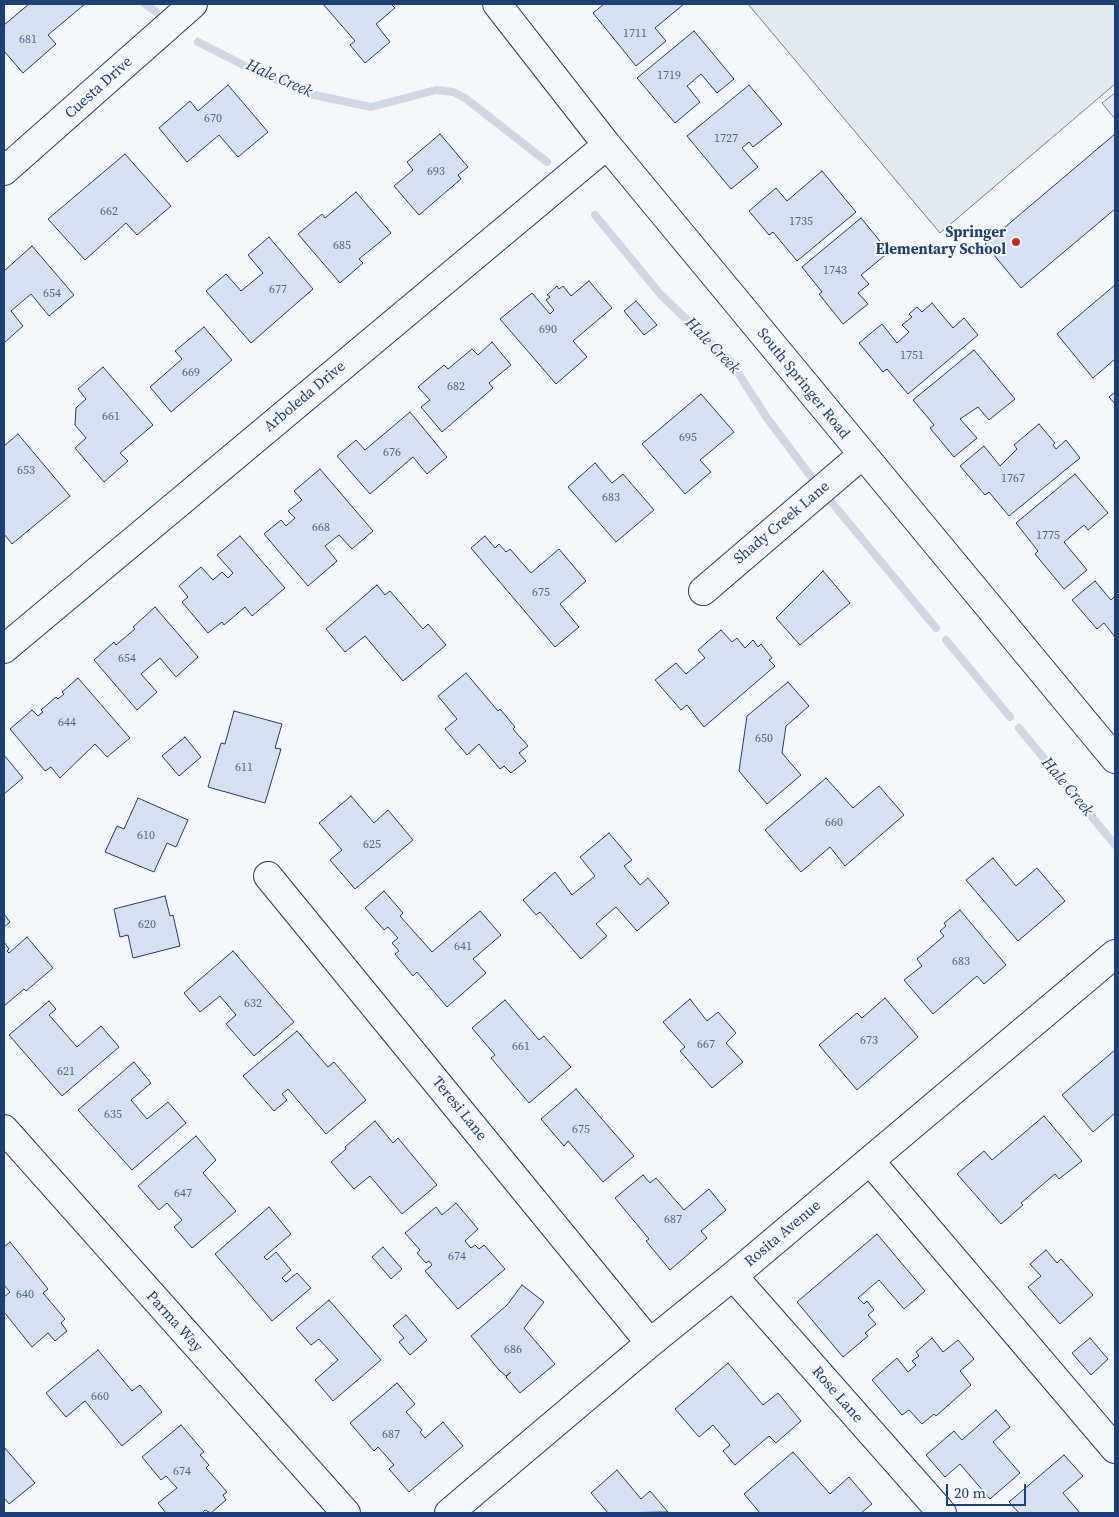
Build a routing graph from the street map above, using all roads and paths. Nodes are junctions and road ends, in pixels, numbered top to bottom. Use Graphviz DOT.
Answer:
graph roads {
  1 [pos="193,4"];
  2 [pos="497,4"];
  3 [pos="607,145"];
  4 [pos="4,170"];
  5 [pos="862,455"];
  6 [pos="703,591"];
  7 [pos="4,649"];
  8 [pos="1115,758"];
  9 [pos="268,876"];
  10 [pos="1115,954"];
  11 [pos="9,1147"];
  12 [pos="870,1161"];
  13 [pos="733,1276"];
  14 [pos="650,1343"];
  15 [pos="1115,1449"];
  16 [pos="346,1513"];
  17 [pos="449,1513"];
  18 [pos="942,1513"];
  1 -- 4 [label="street, Cuesta Drive"];
  2 -- 3 [label="street, South Springer Road"];
  3 -- 5 [label="street, South Springer Road"];
  3 -- 7 [label="street, Arboleda Drive"];
  5 -- 6 [label="street, Shady Creek Lane"];
  5 -- 8 [label="street, South Springer Road"];
  9 -- 14 [label="street, Teresi Lane"];
  10 -- 12 [label="street, Rosita Avenue"];
  11 -- 16 [label="street, Parma Way"];
  12 -- 13 [label="street, Rosita Avenue"];
  12 -- 15 [label="street"];
  13 -- 14 [label="street, Rosita Avenue"];
  13 -- 18 [label="street, Rose Lane"];
  14 -- 17 [label="street, Rosita Avenue"];
}
